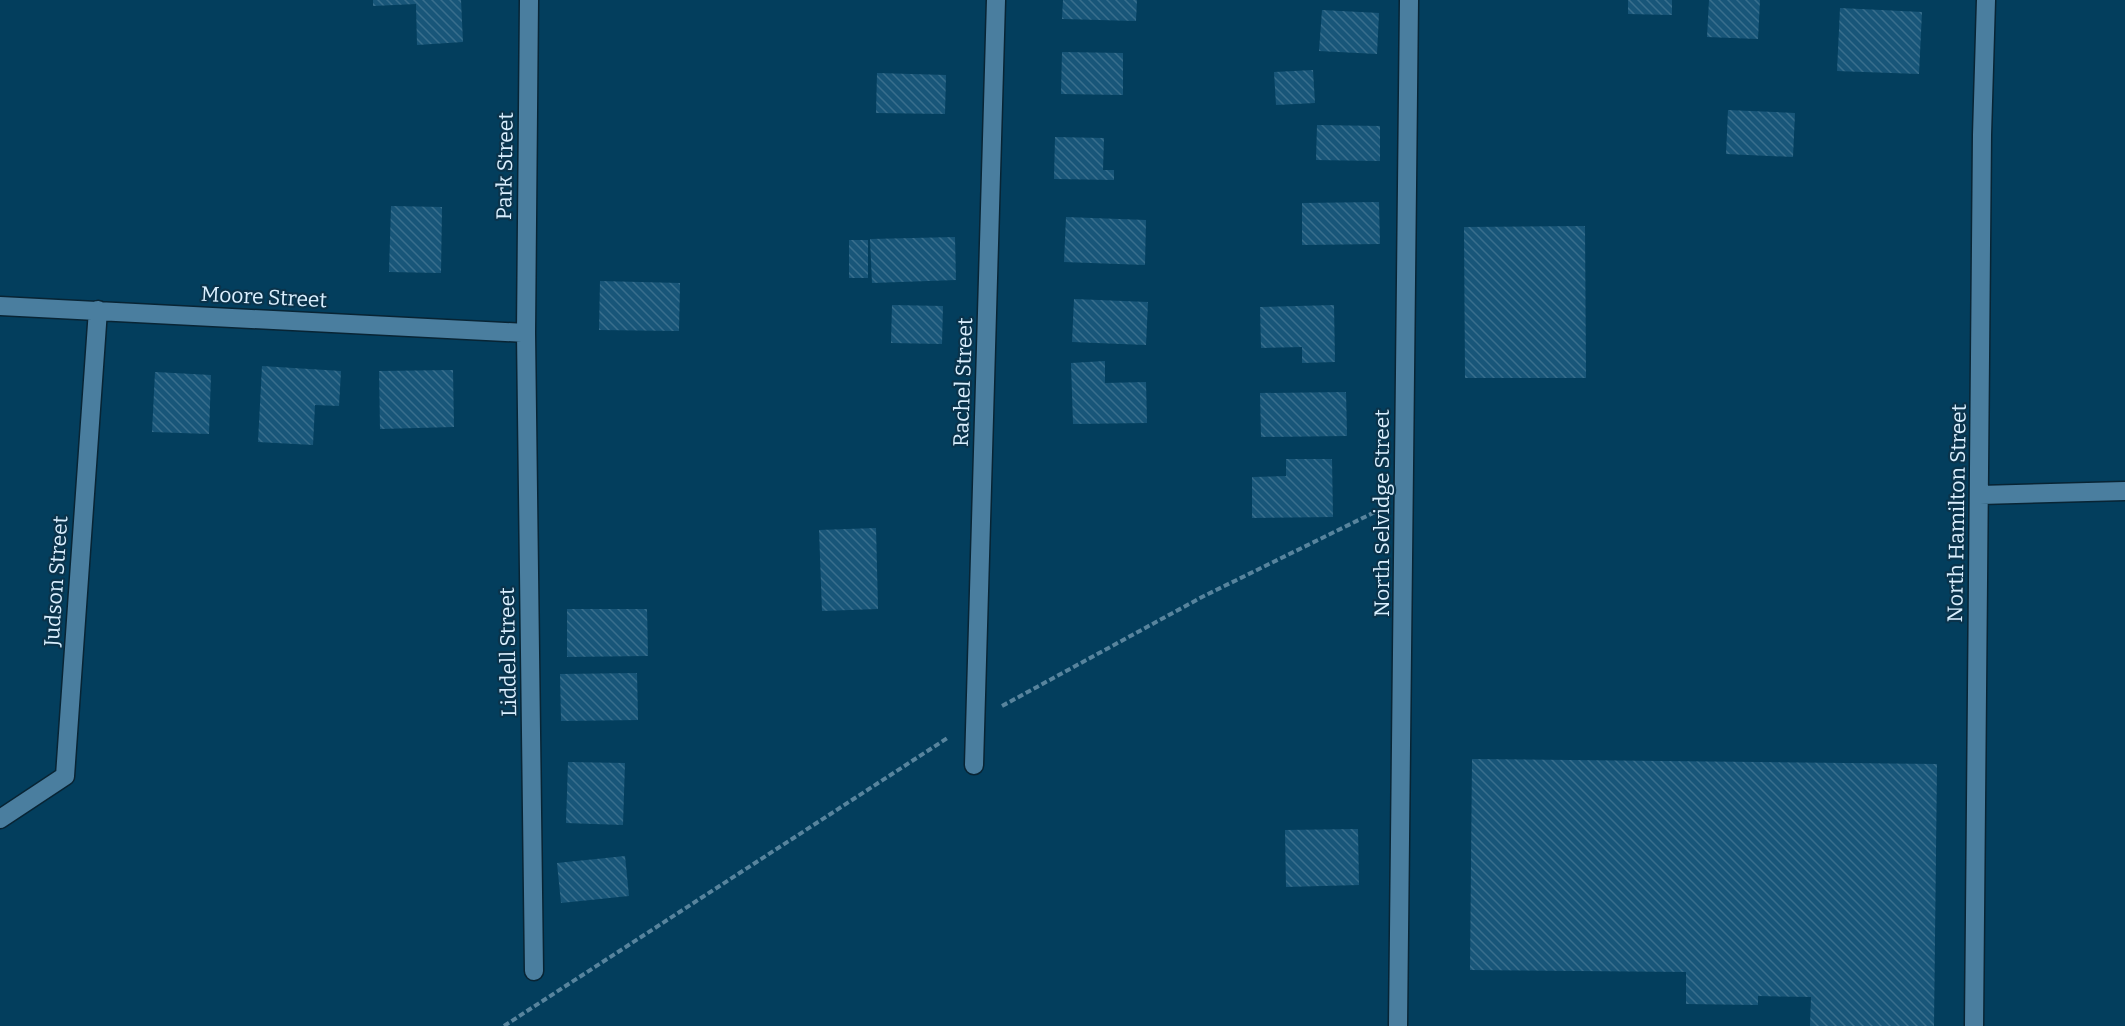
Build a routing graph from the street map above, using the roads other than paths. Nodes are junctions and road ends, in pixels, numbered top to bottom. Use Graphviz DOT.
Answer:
graph roads {
  1 [pos="529,0"];
  2 [pos="996,0"];
  3 [pos="1409,0"];
  4 [pos="1986,0"];
  5 [pos="0,306"];
  6 [pos="98,310"];
  7 [pos="526,333"];
  8 [pos="2125,491"];
  9 [pos="1980,495"];
  10 [pos="974,765"];
  11 [pos="0,819"];
  12 [pos="534,971"];
  13 [pos="1398,1026"];
  14 [pos="1974,1026"];
  1 -- 7 [label="street, Park Street"];
  2 -- 10 [label="street, Rachel Street"];
  3 -- 13 [label="street, North Selvidge Street"];
  4 -- 9 [label="street, North Hamilton Street"];
  5 -- 6 [label="street, Moore Street"];
  6 -- 7 [label="street, Moore Street"];
  6 -- 11 [label="street, Judson Street"];
  7 -- 12 [label="street, Liddell Street"];
  8 -- 9 [label="street"];
  9 -- 14 [label="street, North Hamilton Street"];
}
